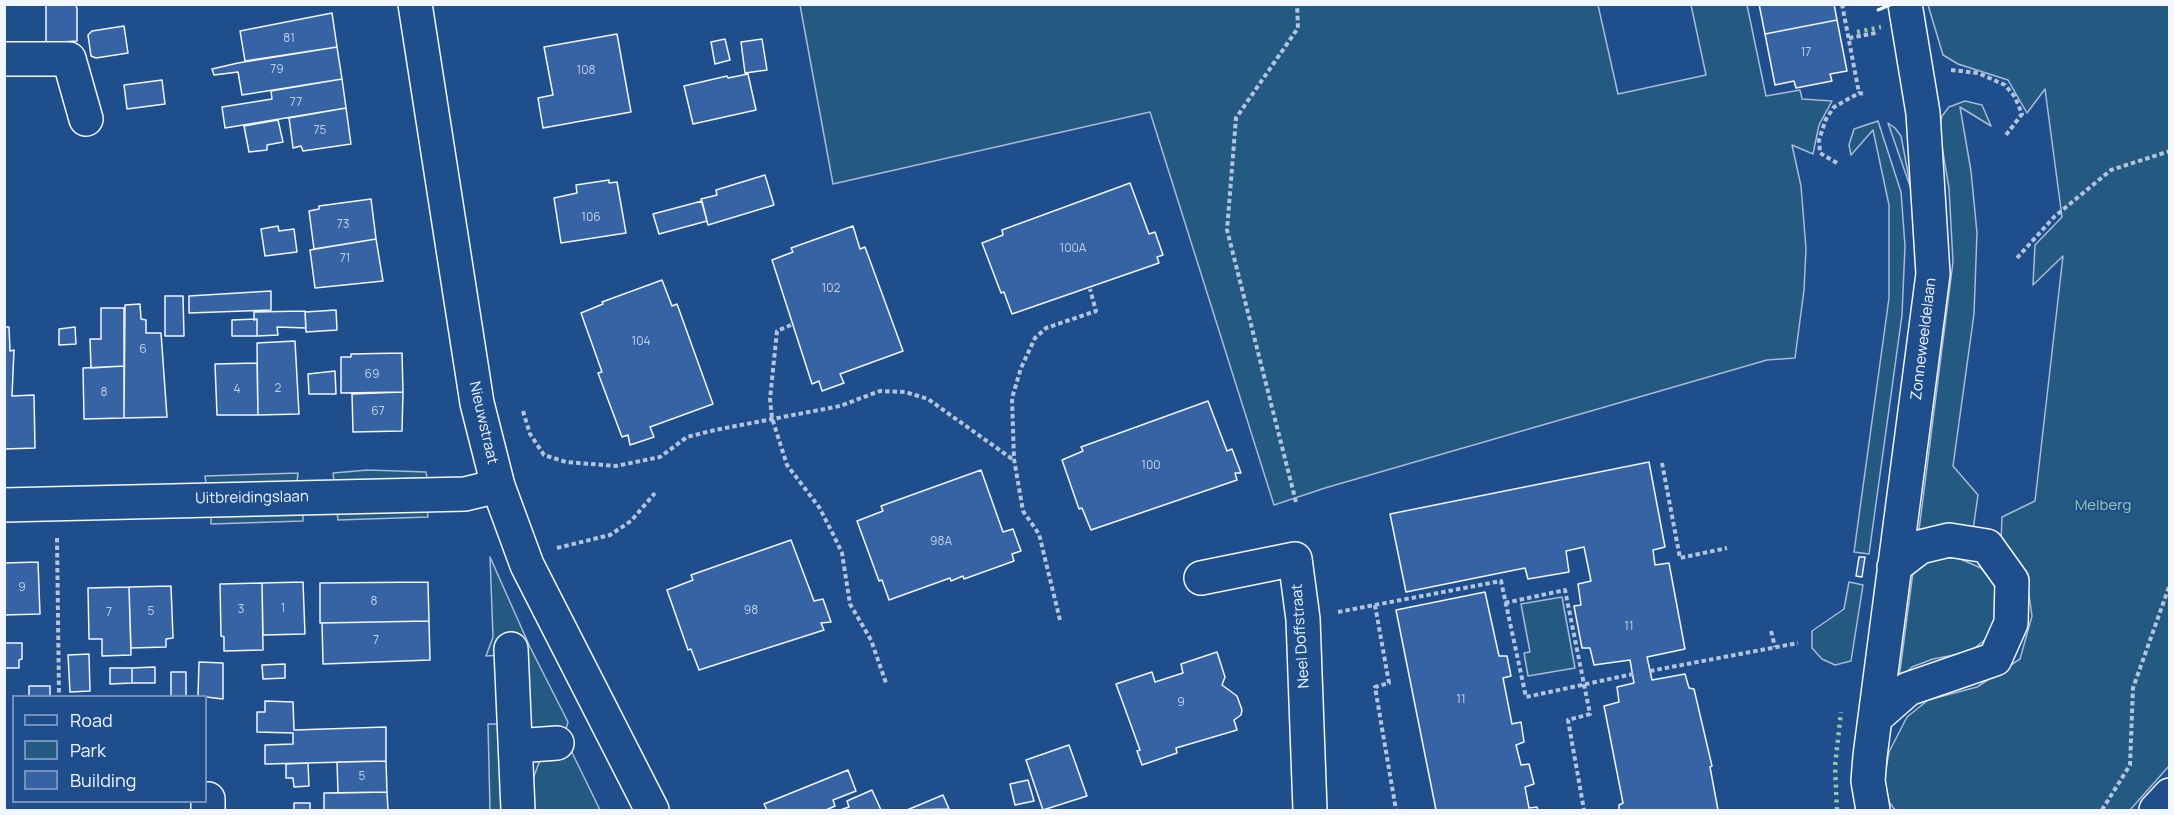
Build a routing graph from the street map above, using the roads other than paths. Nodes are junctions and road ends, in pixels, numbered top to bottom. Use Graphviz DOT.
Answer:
graph roads {
  1 [pos="416,4"];
  2 [pos="1905,4"];
  3 [pos="4,59"];
  4 [pos="86,119"];
  5 [pos="498,486"];
  6 [pos="4,505"];
  7 [pos="1894,567"];
  8 [pos="1201,578"];
  9 [pos="511,649"];
  10 [pos="1875,718"];
  11 [pos="557,743"];
  12 [pos="516,746"];
  13 [pos="2169,795"];
  14 [pos="518,810"];
  15 [pos="652,810"];
  16 [pos="1310,810"];
  17 [pos="1873,810"];
  18 [pos="2156,810"];
  1 -- 5 [label="street, Nieuwstraat"];
  2 -- 7 [label="street, Zonneweeldelaan"];
  3 -- 4 [label="street"];
  5 -- 6 [label="street, Uitbreidingslaan"];
  5 -- 15 [label="street, Nieuwstraat"];
  7 -- 10 [label="street, Zonneweeldelaan"];
  7 -- 10 [label="street"];
  8 -- 16 [label="street, Neel Doffstraat"];
  9 -- 12 [label="street"];
  10 -- 17 [label="street, Zonneweeldelaan"];
  11 -- 12 [label="street"];
  12 -- 14 [label="street"];
  13 -- 18 [label="street"];
}
